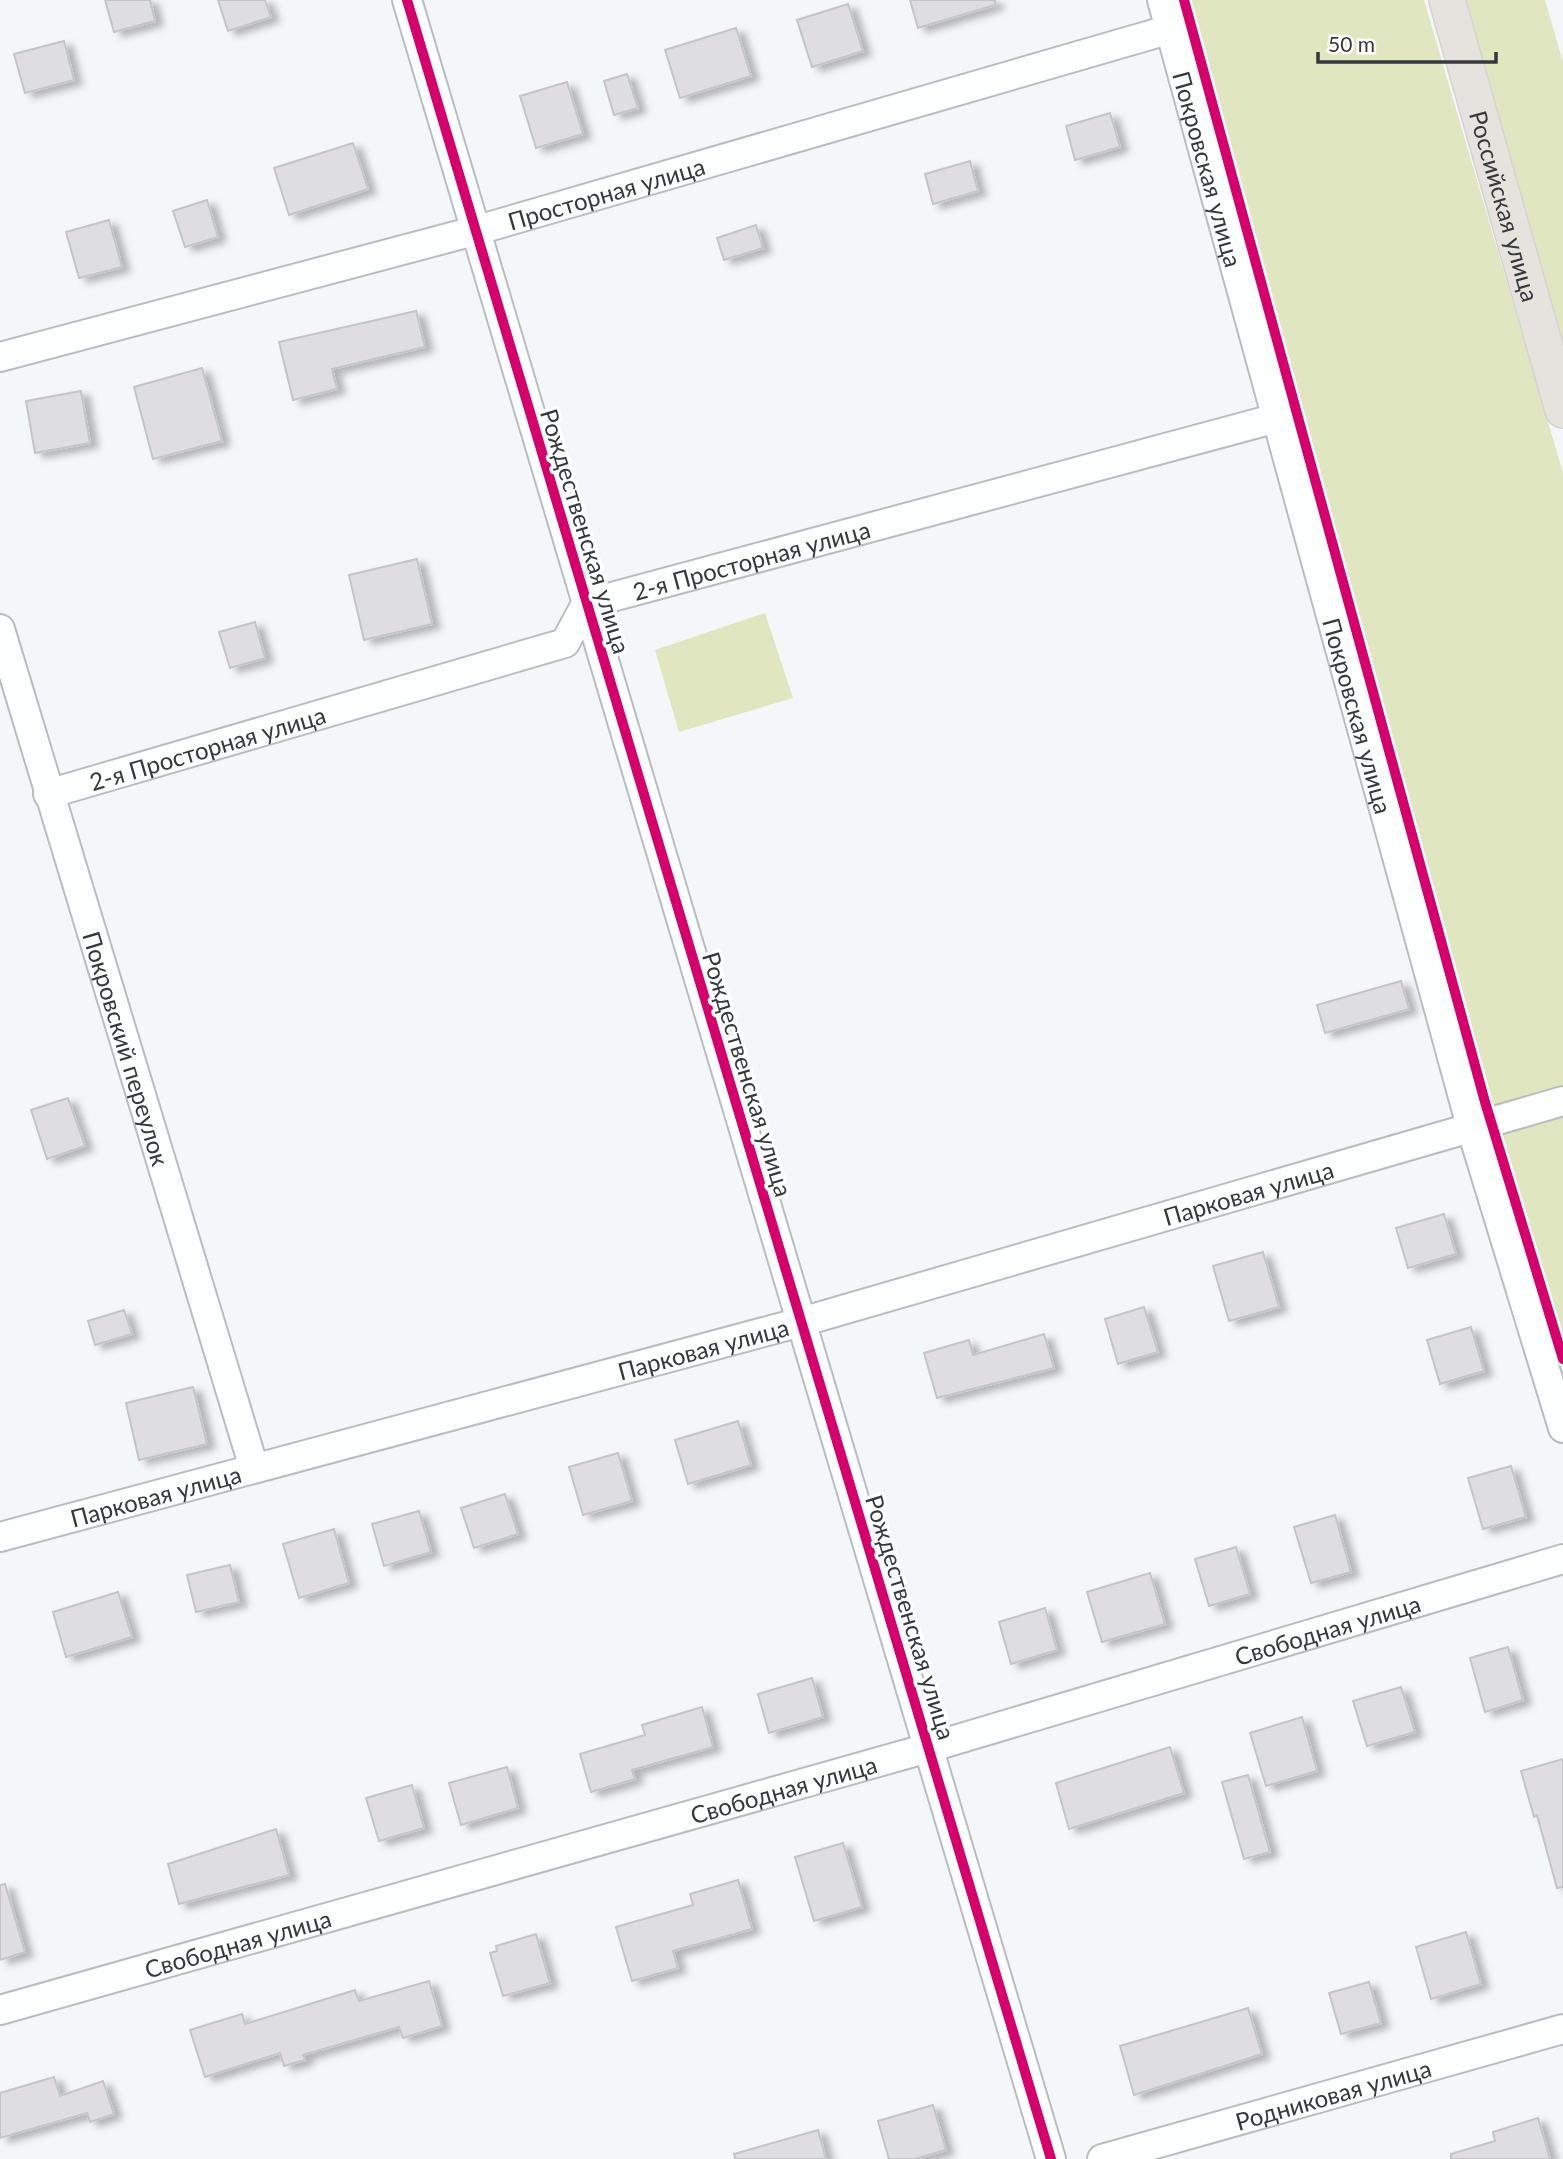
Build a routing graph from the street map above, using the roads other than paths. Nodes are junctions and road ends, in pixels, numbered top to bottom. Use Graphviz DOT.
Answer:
graph roads {
  1 [pos="407,0"];
  2 [pos="1162,0"];
  3 [pos="1447,0"];
  4 [pos="1171,29"];
  5 [pos="474,231"];
  6 [pos="0,357"];
  7 [pos="1563,410"];
  8 [pos="1277,418"];
  9 [pos="586,604"];
  10 [pos="0,629"];
  11 [pos="48,794"];
  12 [pos="1563,1101"];
  13 [pos="1472,1128"];
  14 [pos="801,1322"];
  15 [pos="1563,1428"];
  16 [pos="254,1468"];
  17 [pos="0,1537"];
  18 [pos="1563,1559"];
  19 [pos="928,1748"];
  20 [pos="0,2010"];
  21 [pos="1563,2029"];
  22 [pos="1051,2159"];
  23 [pos="1102,2159"];
  1 -- 5 [label="street, Рождественская улица"];
  2 -- 4 [label="street, Покровская улица"];
  3 -- 7 [label="main road, Российская улица"];
  4 -- 5 [label="street, Просторная улица"];
  4 -- 8 [label="street, Покровская улица"];
  5 -- 6 [label="street, Просторная улица"];
  5 -- 9 [label="street, Рождественская улица"];
  8 -- 9 [label="street, 2-я Просторная улица"];
  8 -- 13 [label="street, Покровская улица"];
  9 -- 11 [label="street, 2-я Просторная улица"];
  9 -- 14 [label="street, Рождественская улица"];
  10 -- 11 [label="street, Покровский переулок"];
  11 -- 16 [label="street, Покровский переулок"];
  12 -- 13 [label="street, Парковая улица"];
  13 -- 14 [label="street, Парковая улица"];
  13 -- 15 [label="street, Покровская улица"];
  14 -- 16 [label="street, Парковая улица"];
  14 -- 19 [label="street, Рождественская улица"];
  16 -- 17 [label="street, Парковая улица"];
  18 -- 19 [label="street, Свободная улица"];
  19 -- 20 [label="street, Свободная улица"];
  19 -- 22 [label="street, Рождественская улица"];
  21 -- 23 [label="street, Родниковая улица"];
}
